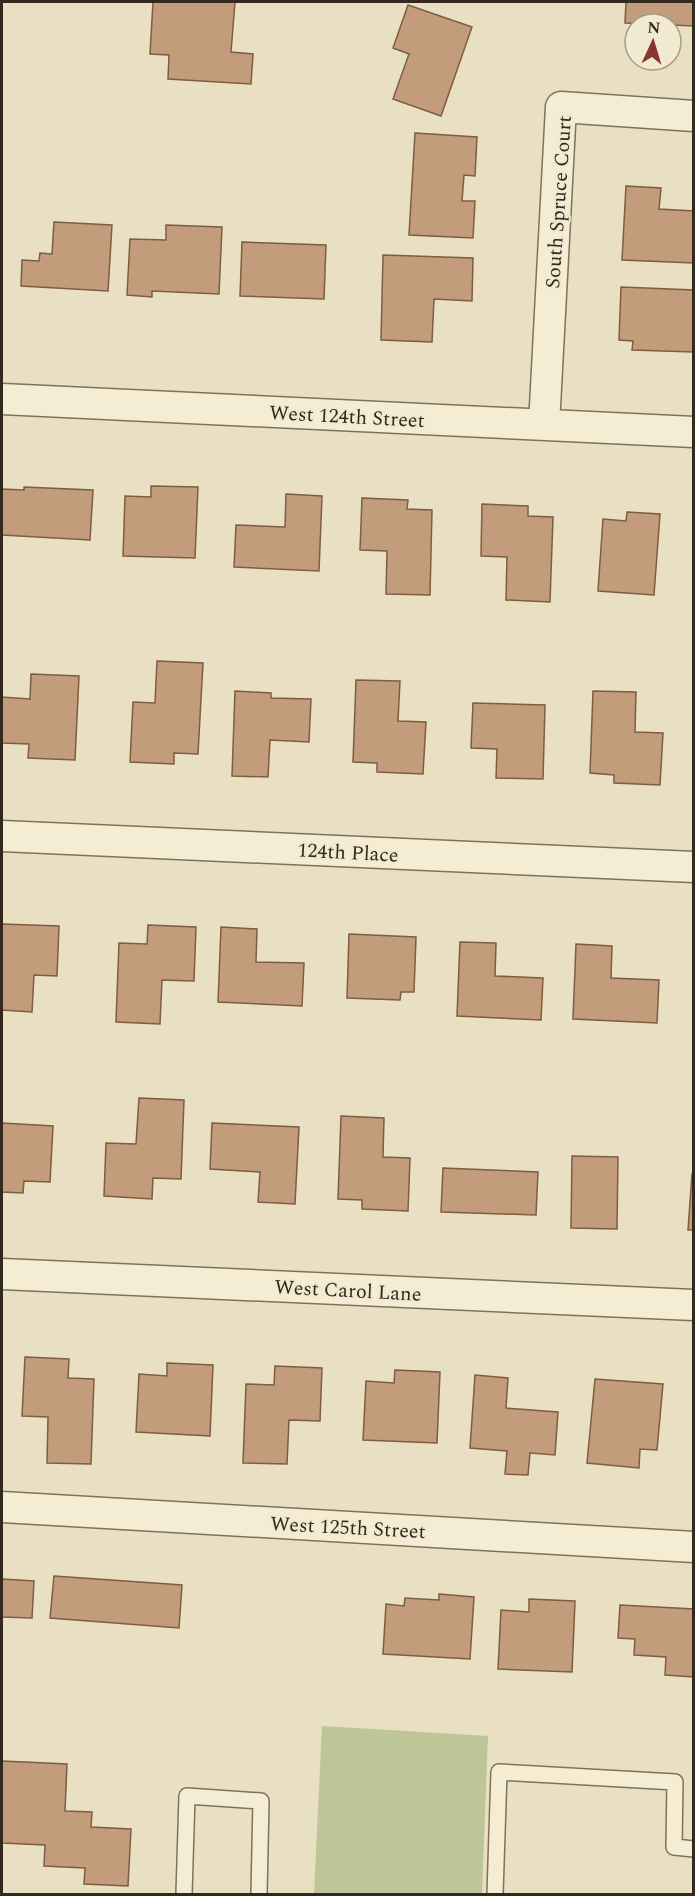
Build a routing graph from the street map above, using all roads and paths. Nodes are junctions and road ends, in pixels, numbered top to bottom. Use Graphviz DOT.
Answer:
graph roads {
  1 [pos="693,116"];
  2 [pos="2,399"];
  3 [pos="544,425"];
  4 [pos="693,432"];
  5 [pos="2,836"];
  6 [pos="693,867"];
  7 [pos="2,1274"];
  8 [pos="693,1305"];
  9 [pos="2,1507"];
  10 [pos="693,1547"];
  11 [pos="693,1849"];
  12 [pos="184,1894"];
  13 [pos="259,1894"];
  14 [pos="495,1894"];
  1 -- 3 [label="street, South Spruce Court"];
  2 -- 3 [label="street, West 124th Street"];
  3 -- 4 [label="street, West 124th Street"];
  5 -- 6 [label="street, 124th Place"];
  7 -- 8 [label="street, West Carol Lane"];
  9 -- 10 [label="street, West 125th Street"];
  11 -- 14 [label="lane"];
  12 -- 13 [label="lane"];
}
